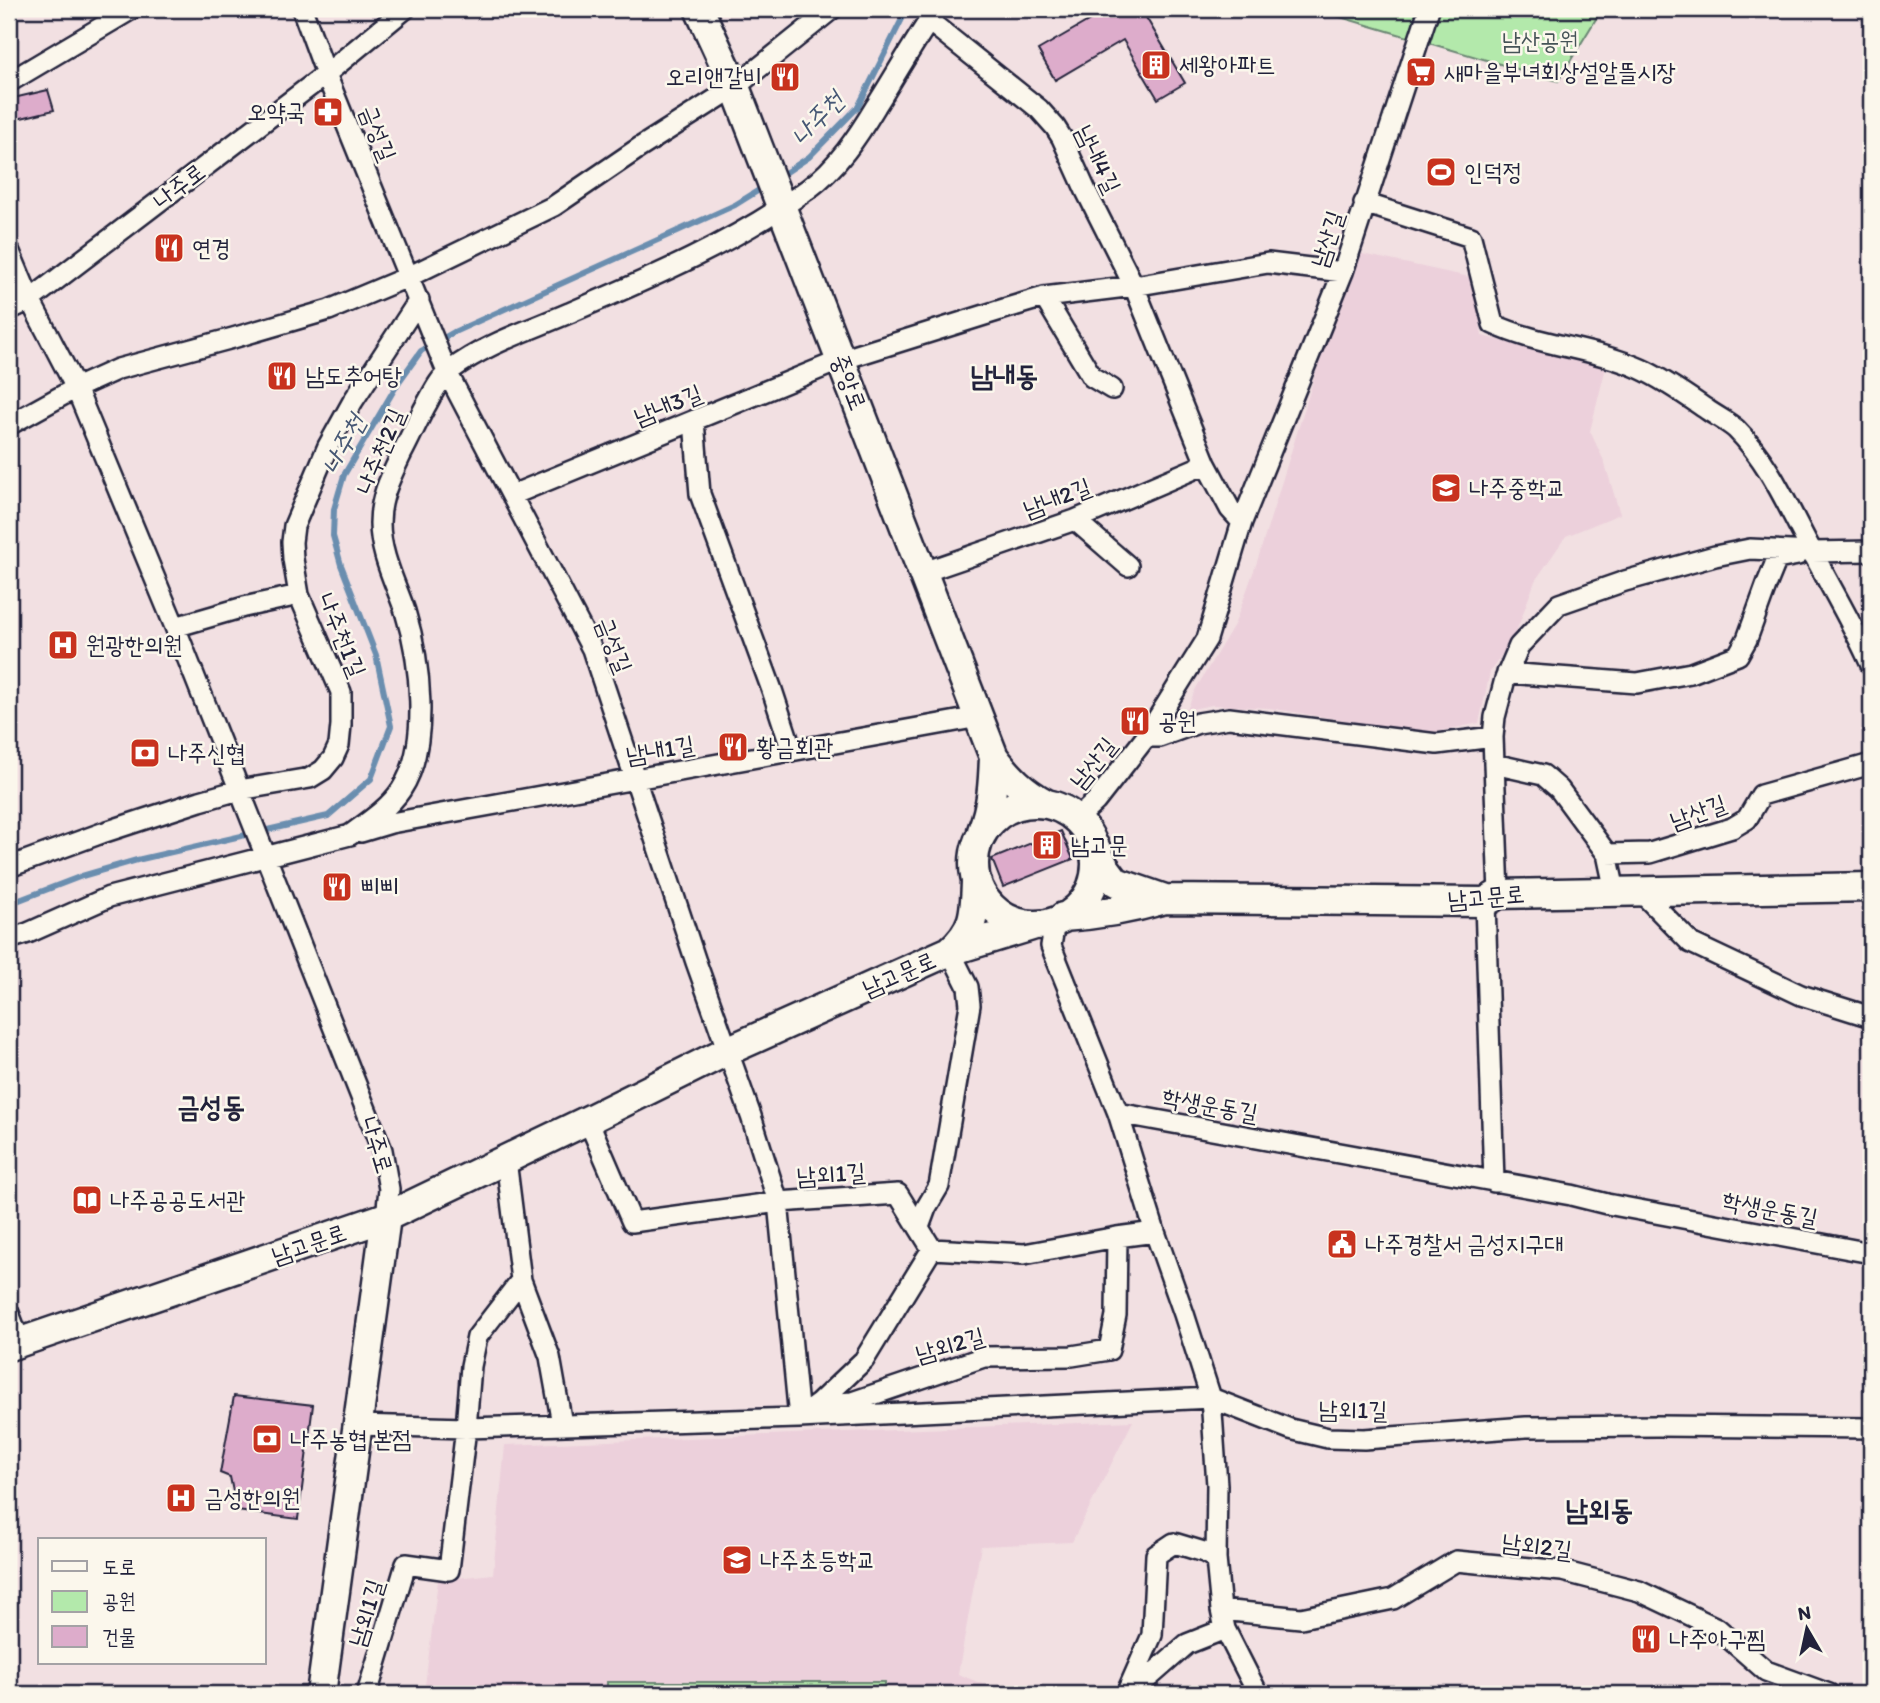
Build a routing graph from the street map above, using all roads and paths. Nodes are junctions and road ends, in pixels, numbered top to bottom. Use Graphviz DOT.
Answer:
graph roads {
  1 [pos="132,9"];
  2 [pos="302,9"];
  3 [pos="405,9"];
  4 [pos="699,9"];
  5 [pos="832,9"];
  6 [pos="1429,9"];
  7 [pos="933,15"];
  8 [pos="326,74"];
  9 [pos="9,82"];
  10 [pos="739,97"];
  11 [pos="780,203"];
  12 [pos="1364,203"];
  13 [pos="9,250"];
  14 [pos="1342,272"];
  15 [pos="410,276"];
  16 [pos="1134,286"];
  17 [pos="1044,298"];
  18 [pos="30,300"];
  19 [pos="419,300"];
  20 [pos="9,310"];
  21 [pos="841,360"];
  22 [pos="447,372"];
  23 [pos="76,388"];
  24 [pos="1112,388"];
  25 [pos="694,421"];
  26 [pos="9,425"];
  27 [pos="1206,464"];
  28 [pos="512,495"];
  29 [pos="1075,520"];
  30 [pos="1242,522"];
  31 [pos="1871,551"];
  32 [pos="1812,552"];
  33 [pos="1128,566"];
  34 [pos="924,572"];
  35 [pos="299,595"];
  36 [pos="175,627"];
  37 [pos="1871,665"];
  38 [pos="1507,673"];
  39 [pos="979,717"];
  40 [pos="1146,737"];
  41 [pos="1493,737"];
  42 [pos="792,751"];
  43 [pos="994,757"];
  44 [pos="1494,764"];
  45 [pos="1871,764"];
  46 [pos="636,779"];
  47 [pos="240,792"];
  48 [pos="1045,803"];
  49 [pos="1084,830"];
  50 [pos="350,835"];
  51 [pos="978,842"];
  52 [pos="265,851"];
  53 [pos="1607,854"];
  54 [pos="9,867"];
  55 [pos="976,881"];
  56 [pos="1871,887"];
  57 [pos="1628,891"];
  58 [pos="1492,898"];
  59 [pos="1165,899"];
  60 [pos="1051,921"];
  61 [pos="9,939"];
  62 [pos="950,951"];
  63 [pos="1871,1017"];
  64 [pos="727,1051"];
  65 [pos="1118,1113"];
  66 [pos="588,1120"];
  67 [pos="506,1160"];
  68 [pos="1494,1182"];
  69 [pos="778,1202"];
  70 [pos="386,1217"];
  71 [pos="919,1227"];
  72 [pos="1154,1232"];
  73 [pos="1117,1237"];
  74 [pos="932,1249"];
  75 [pos="1871,1253"];
  76 [pos="522,1280"];
  77 [pos="9,1313"];
  78 [pos="14,1344"];
  79 [pos="1211,1398"];
  80 [pos="818,1404"];
  81 [pos="799,1418"];
  82 [pos="562,1424"];
  83 [pos="356,1425"];
  84 [pos="466,1428"];
  85 [pos="1871,1428"];
  86 [pos="1216,1559"];
  87 [pos="1223,1620"];
  88 [pos="321,1694"];
  89 [pos="367,1694"];
  90 [pos="1128,1694"];
  91 [pos="1258,1694"];
  92 [pos="1829,1694"];
  1 -- 9 [label="street"];
  2 -- 8 [label="street, 금성길"];
  3 -- 8 [label="street, 나주로"];
  4 -- 10 [label="street, 중앙로"];
  5 -- 10 [label="street"];
  6 -- 12 [label="street"];
  7 -- 11 [label="street, 나주천2길"];
  7 -- 16 [label="street, 남내4길"];
  8 -- 15 [label="street, 금성길"];
  8 -- 18 [label="street, 나주로"];
  10 -- 11 [label="street, 중앙로"];
  10 -- 15 [label="street"];
  11 -- 21 [label="street, 중앙로"];
  11 -- 22 [label="street, 나주천2길"];
  12 -- 14 [label="street, 남산길"];
  12 -- 32 [label="street, 남산길"];
  13 -- 18 [label="street"];
  14 -- 16 [label="street"];
  14 -- 30 [label="street, 남산길"];
  15 -- 19 [label="street, 금성길"];
  15 -- 23 [label="street"];
  16 -- 17 [label="street"];
  16 -- 27 [label="street, 남내4길"];
  17 -- 21 [label="street"];
  17 -- 24 [label="street"];
  18 -- 20 [label="street"];
  18 -- 23 [label="street, 나주로"];
  19 -- 22 [label="street, 금성길"];
  19 -- 35 [label="street, 나주천1길"];
  21 -- 25 [label="street, 남내3길"];
  21 -- 34 [label="street, 중앙로"];
  22 -- 28 [label="street, 금성길"];
  22 -- 50 [label="street, 나주천2길"];
  23 -- 26 [label="street"];
  23 -- 36 [label="street, 나주로"];
  25 -- 28 [label="street, 남내3길"];
  25 -- 42 [label="street"];
  27 -- 29 [label="street, 남내2길"];
  27 -- 30 [label="street, 남내4길"];
  28 -- 46 [label="street, 금성길"];
  29 -- 33 [label="street"];
  29 -- 34 [label="street, 남내2길"];
  30 -- 40 [label="street, 남산길"];
  31 -- 32 [label="street"];
  32 -- 37 [label="street, 남산길"];
  32 -- 38 [label="street"];
  32 -- 38 [label="street"];
  34 -- 39 [label="street, 중앙로"];
  35 -- 36 [label="street"];
  35 -- 47 [label="street, 나주천1길"];
  36 -- 47 [label="street, 나주로"];
  38 -- 41 [label="street"];
  39 -- 42 [label="street, 남내1길"];
  39 -- 43 [label="street, 중앙로"];
  40 -- 41 [label="street, 남산길"];
  40 -- 49 [label="street, 남산길"];
  41 -- 44 [label="street"];
  42 -- 46 [label="street, 남내1길"];
  43 -- 48 [label="street"];
  43 -- 51 [label="street"];
  44 -- 53 [label="street"];
  44 -- 58 [label="street"];
  45 -- 53 [label="street, 남산길"];
  46 -- 50 [label="street, 남내1길"];
  46 -- 64 [label="street, 금성길"];
  47 -- 52 [label="street, 나주로"];
  47 -- 54 [label="street, 나주천1길"];
  48 -- 49 [label="street"];
  48 -- 51 [label="street"];
  49 -- 59 [label="street"];
  49 -- 60 [label="street"];
  50 -- 52 [label="street, 나주천2길"];
  51 -- 55 [label="street"];
  52 -- 61 [label="street, 나주천2길"];
  52 -- 70 [label="street, 나주로"];
  53 -- 57 [label="street"];
  55 -- 60 [label="street"];
  55 -- 62 [label="street"];
  56 -- 57 [label="street, 남고문로"];
  57 -- 58 [label="street, 남고문로"];
  57 -- 63 [label="street"];
  58 -- 59 [label="street, 남고문로"];
  58 -- 68 [label="street"];
  59 -- 60 [label="street"];
  60 -- 62 [label="street"];
  60 -- 65 [label="street"];
  62 -- 64 [label="street, 남고문로"];
  62 -- 71 [label="street, 남고문로"];
  64 -- 66 [label="street, 남고문로"];
  64 -- 69 [label="street, 남외1길"];
  65 -- 68 [label="street, 학생운동길"];
  65 -- 72 [label="street"];
  66 -- 67 [label="street, 남고문로"];
  66 -- 69 [label="street, 남외1길"];
  67 -- 70 [label="street, 남고문로"];
  67 -- 76 [label="street"];
  68 -- 75 [label="street, 학생운동길"];
  69 -- 71 [label="street, 남외1길"];
  69 -- 81 [label="street, 남외1길"];
  70 -- 78 [label="street, 남고문로"];
  70 -- 83 [label="street, 나주로"];
  71 -- 74 [label="street, 남외1길"];
  72 -- 73 [label="street"];
  72 -- 79 [label="street"];
  73 -- 74 [label="street"];
  73 -- 80 [label="street, 남외2길"];
  74 -- 80 [label="street"];
  76 -- 82 [label="street"];
  76 -- 84 [label="street"];
  77 -- 78 [label="street, 남고문로"];
  79 -- 81 [label="street, 남외1길"];
  79 -- 85 [label="street, 남외1길"];
  79 -- 86 [label="street"];
  80 -- 81 [label="street"];
  81 -- 82 [label="street, 남외1길"];
  82 -- 84 [label="street, 남외1길"];
  83 -- 84 [label="street, 남외1길"];
  83 -- 88 [label="street, 나주로"];
  84 -- 89 [label="street, 남외1길"];
  86 -- 87 [label="street"];
  86 -- 90 [label="street"];
  87 -- 90 [label="street"];
  87 -- 91 [label="street"];
  87 -- 92 [label="street, 남외2길"];
}
